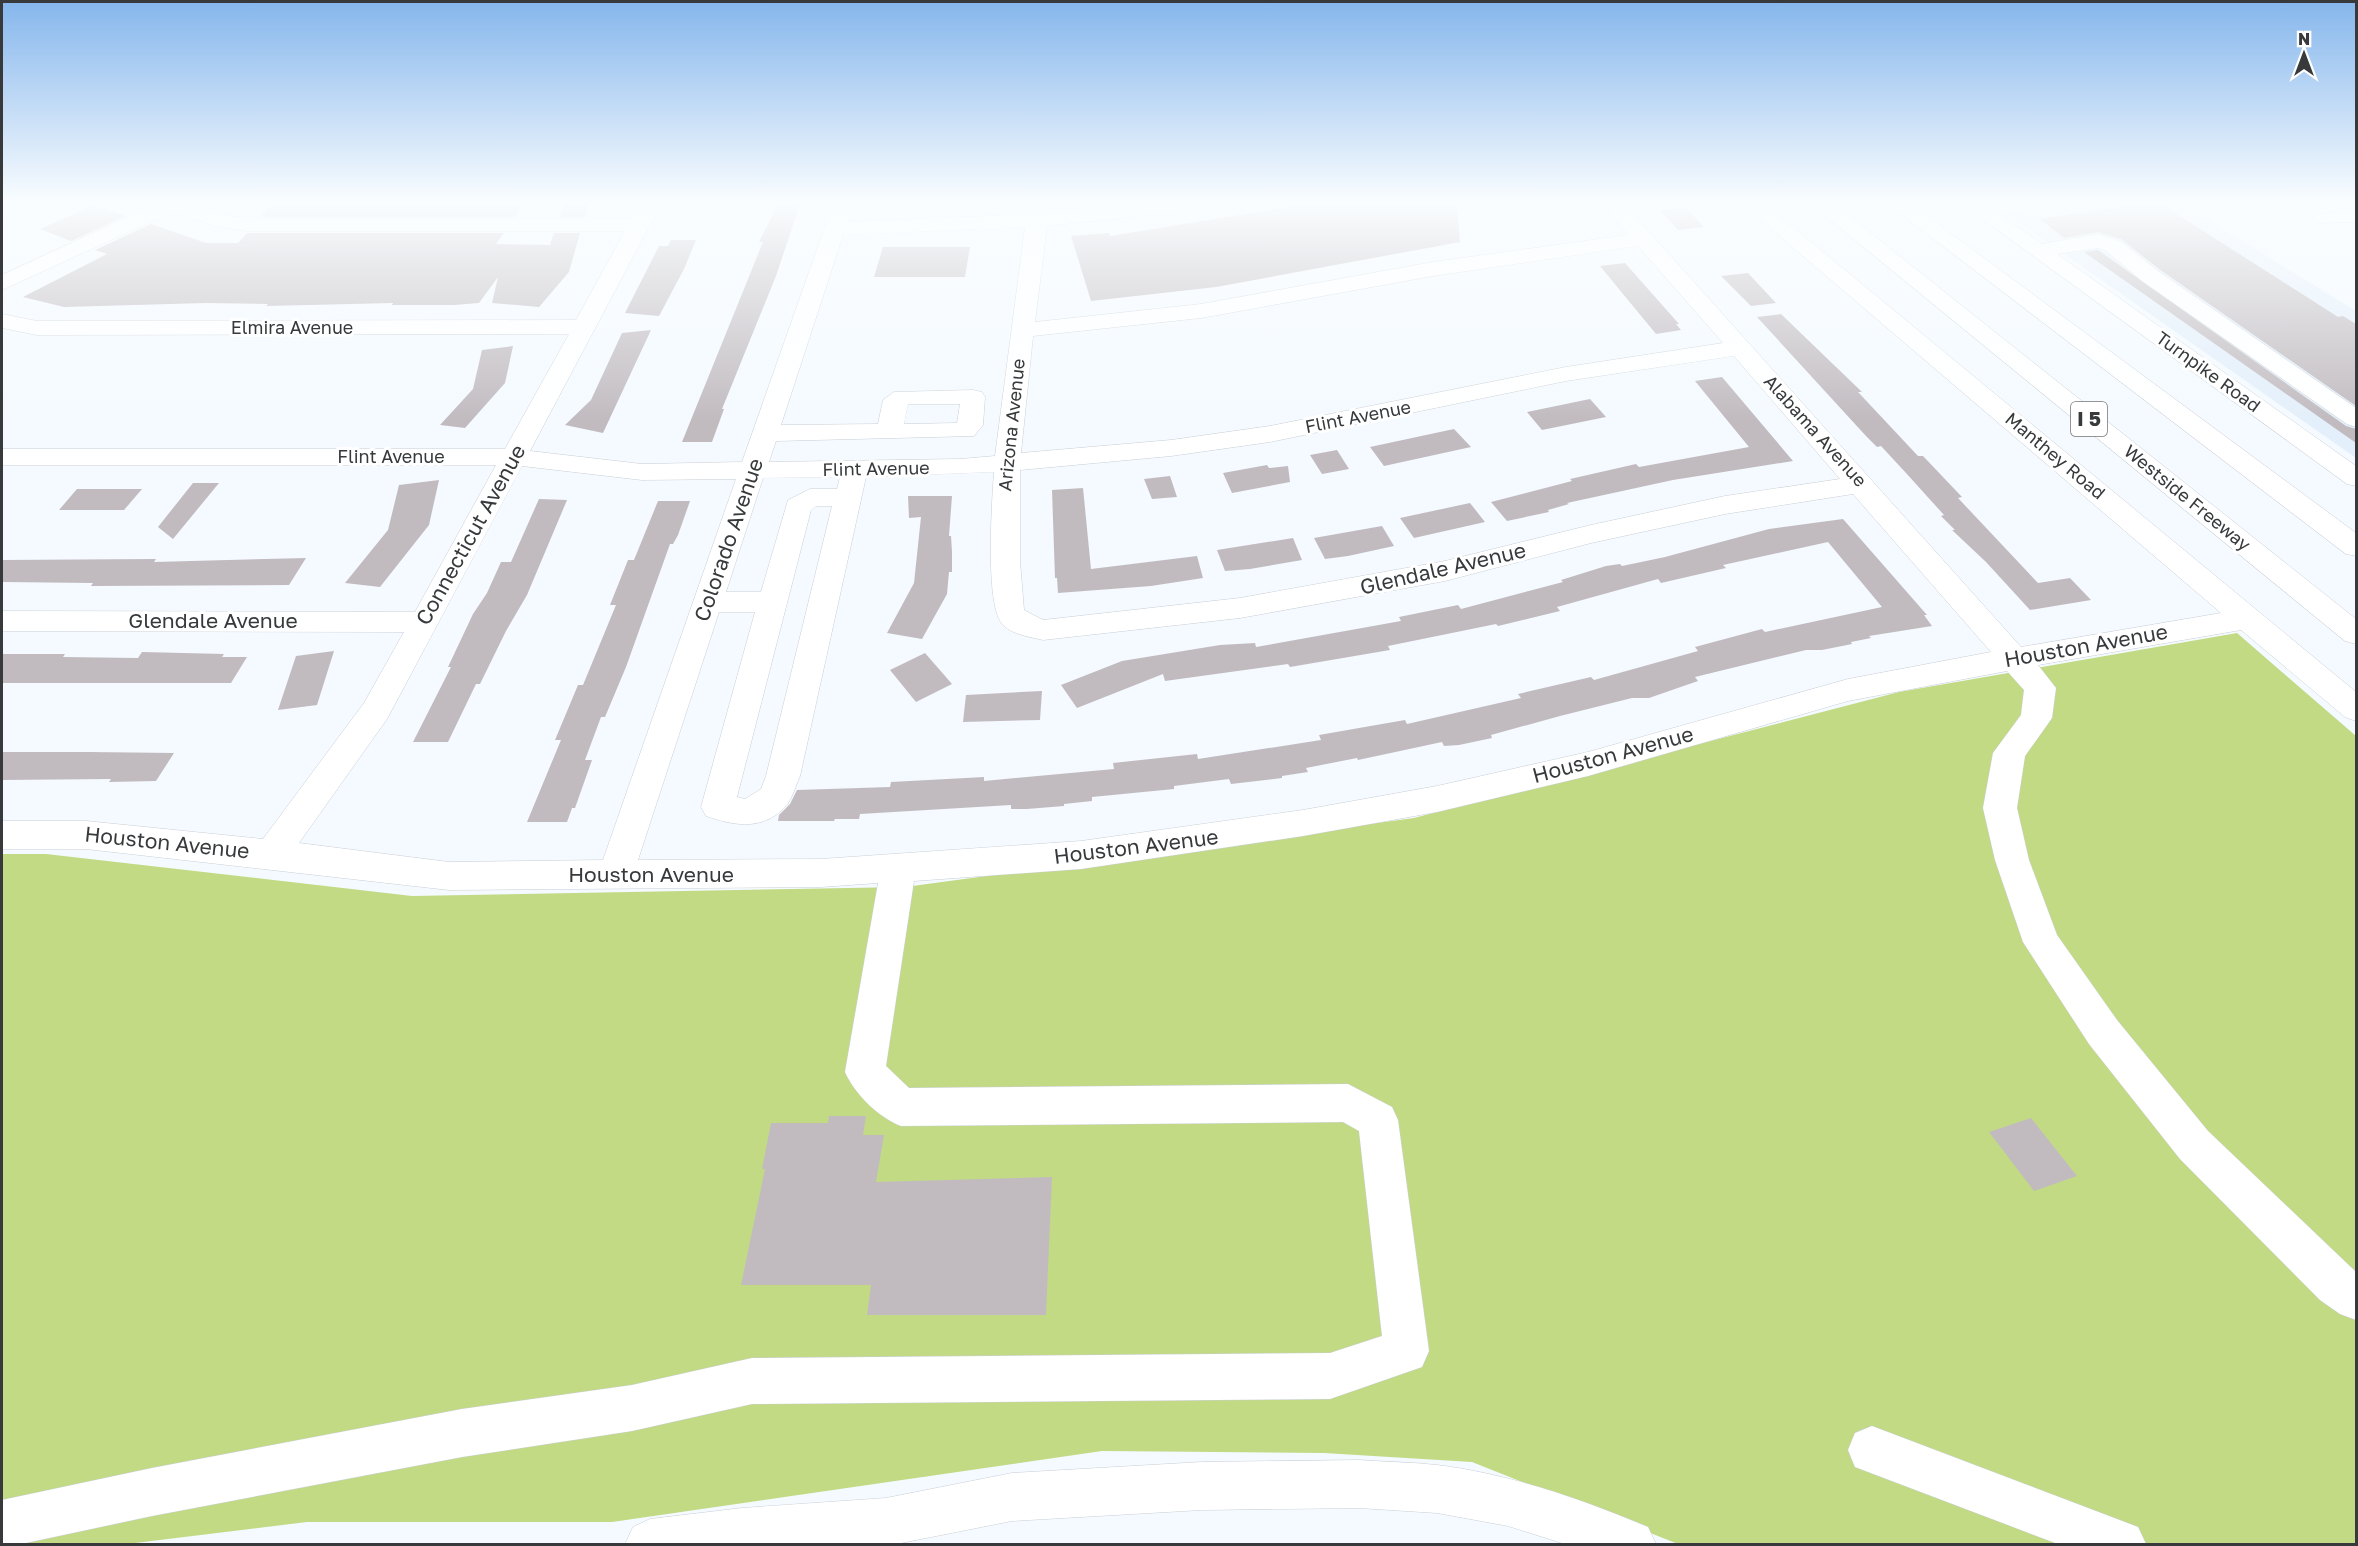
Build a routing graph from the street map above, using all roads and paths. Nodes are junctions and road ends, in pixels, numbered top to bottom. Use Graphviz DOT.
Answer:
graph roads {
  1 [pos="17,276"];
  2 [pos="612,276"];
  3 [pos="818,276"];
  4 [pos="1030,276"];
  5 [pos="1394,276"];
  6 [pos="1677,276"];
  7 [pos="1839,276"];
  8 [pos="1911,276"];
  9 [pos="1994,276"];
  10 [pos="2073,276"];
  11 [pos="2150,276"];
  12 [pos="2,283"];
  13 [pos="2,321"];
  14 [pos="584,327"];
  15 [pos="1023,330"];
  16 [pos="1741,348"];
  17 [pos="2356,419"];
  18 [pos="889,432"];
  19 [pos="765,433"];
  20 [pos="2,457"];
  21 [pos="514,457"];
  22 [pos="1006,464"];
  23 [pos="752,471"];
  24 [pos="2356,478"];
  25 [pos="851,483"];
  26 [pos="1862,484"];
  27 [pos="2356,547"];
  28 [pos="708,602"];
  29 [pos="771,602"];
  30 [pos="2249,618"];
  31 [pos="2,621"];
  32 [pos="424,622"];
  33 [pos="1022,624"];
  34 [pos="2356,634"];
  35 [pos="2015,658"];
  36 [pos="2356,709"];
  37 [pos="2,835"];
  38 [pos="272,854"];
  39 [pos="898,869"];
  40 [pos="615,876"];
  41 [pos="2356,1298"];
  42 [pos="1872,1450"];
  43 [pos="2,1524"];
  44 [pos="650,1545"];
  45 [pos="1631,1545"];
  46 [pos="2121,1545"];
  1 -- 12 [label="main road"];
  2 -- 14 [label="main road, Connecticut Avenue"];
  3 -- 19 [label="main road, Colorado Avenue"];
  4 -- 15 [label="main road, Arizona Avenue"];
  5 -- 15 [label="main road"];
  6 -- 16 [label="main road, Alabama Avenue"];
  7 -- 30 [label="main road, Manthey Road"];
  8 -- 34 [label="main road, Westside Freeway / I 5"];
  9 -- 27 [label="main road"];
  10 -- 24 [label="main road, Turnpike Road"];
  11 -- 17 [label="main road"];
  13 -- 14 [label="main road, Elmira Avenue"];
  14 -- 21 [label="main road, Connecticut Avenue"];
  15 -- 22 [label="main road, Arizona Avenue"];
  16 -- 22 [label="main road, Flint Avenue"];
  16 -- 26 [label="main road, Alabama Avenue"];
  18 -- 19 [label="main road"];
  19 -- 23 [label="main road, Colorado Avenue"];
  20 -- 21 [label="main road, Flint Avenue"];
  21 -- 23 [label="main road, Flint Avenue"];
  21 -- 32 [label="main road, Connecticut Avenue"];
  22 -- 25 [label="main road, Flint Avenue"];
  22 -- 33 [label="main road, Arizona Avenue"];
  23 -- 25 [label="main road, Flint Avenue"];
  23 -- 28 [label="main road, Colorado Avenue"];
  25 -- 29 [label="main road"];
  25 -- 29 [label="main road"];
  26 -- 33 [label="main road, Glendale Avenue"];
  26 -- 35 [label="main road, Alabama Avenue"];
  28 -- 29 [label="main road"];
  28 -- 40 [label="main road, Colorado Avenue"];
  30 -- 35 [label="main road, Houston Avenue"];
  30 -- 36 [label="main road, Manthey Road"];
  31 -- 32 [label="main road, Glendale Avenue"];
  32 -- 38 [label="main road, Connecticut Avenue"];
  35 -- 39 [label="main road, Houston Avenue"];
  35 -- 41 [label="main road, Alabama Avenue"];
  37 -- 38 [label="main road, Houston Avenue"];
  38 -- 40 [label="main road, Houston Avenue"];
  39 -- 40 [label="main road, Houston Avenue"];
  39 -- 43 [label="main road"];
  42 -- 46 [label="main road"];
  44 -- 45 [label="main road"];
}
